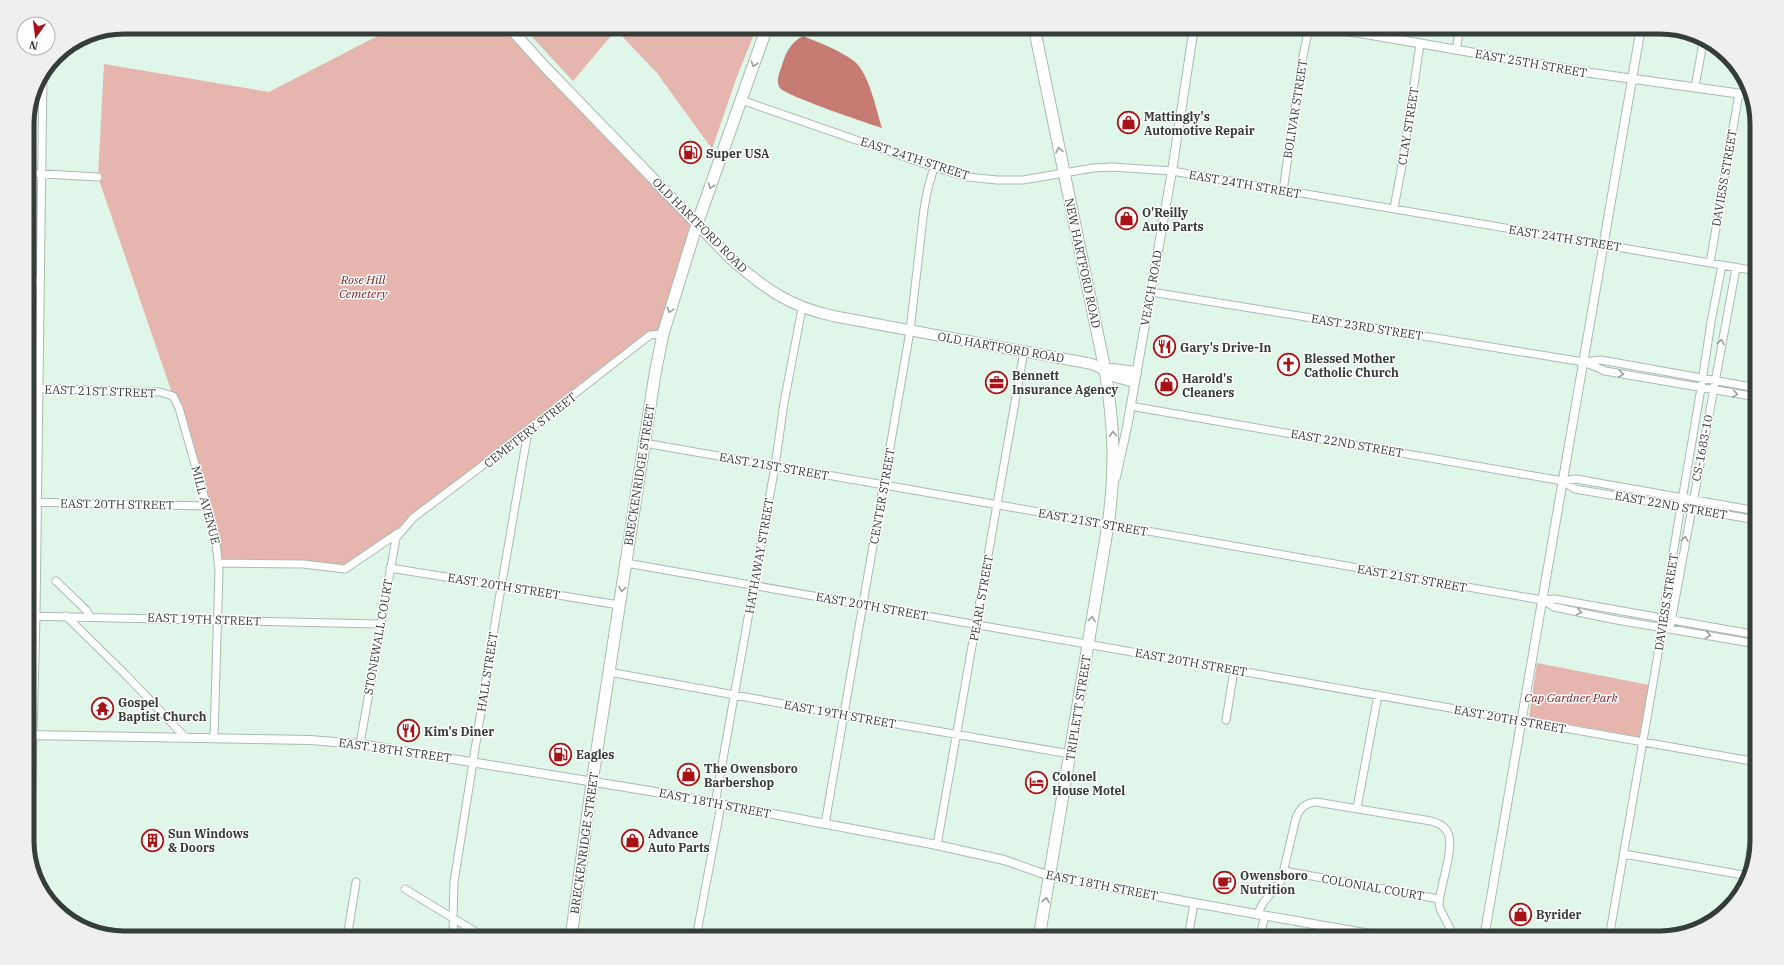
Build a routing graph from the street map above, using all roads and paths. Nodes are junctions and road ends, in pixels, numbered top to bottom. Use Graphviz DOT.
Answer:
graph roads {
  1 [pos="516,34"];
  2 [pos="765,34"];
  3 [pos="1035,34"];
  4 [pos="1193,34"];
  5 [pos="1308,34"];
  6 [pos="1359,34"];
  7 [pos="1400,34"];
  8 [pos="1459,34"];
  9 [pos="1640,34"];
  10 [pos="1399,40"];
  11 [pos="1420,44"];
  12 [pos="1703,45"];
  13 [pos="1456,50"];
  14 [pos="1632,78"];
  15 [pos="43,84"];
  16 [pos="1695,87"];
  17 [pos="1739,93"];
  18 [pos="1745,94"];
  19 [pos="741,100"];
  20 [pos="934,167"];
  21 [pos="1172,171"];
  22 [pos="34,173"];
  23 [pos="1065,173"];
  24 [pos="42,174"];
  25 [pos="98,177"];
  26 [pos="1283,191"];
  27 [pos="1394,208"];
  28 [pos="697,224"];
  29 [pos="1604,244"];
  30 [pos="1710,263"];
  31 [pos="1722,266"];
  32 [pos="1736,268"];
  33 [pos="1750,270"];
  34 [pos="34,282"];
  35 [pos="40,282"];
  36 [pos="1150,292"];
  37 [pos="802,308"];
  38 [pos="910,331"];
  39 [pos="662,334"];
  40 [pos="1024,351"];
  41 [pos="1584,362"];
  42 [pos="1106,370"];
  43 [pos="1135,377"];
  44 [pos="1703,378"];
  45 [pos="1715,380"];
  46 [pos="1750,387"];
  47 [pos="1701,388"];
  48 [pos="34,389"];
  49 [pos="39,389"];
  50 [pos="1713,390"];
  51 [pos="173,396"];
  52 [pos="1750,396"];
  53 [pos="1130,406"];
  54 [pos="528,431"];
  55 [pos="644,443"];
  56 [pos="775,466"];
  57 [pos="1563,481"];
  58 [pos="884,486"];
  59 [pos="1682,498"];
  60 [pos="1692,499"];
  61 [pos="1111,501"];
  62 [pos="34,502"];
  63 [pos="38,502"];
  64 [pos="207,506"];
  65 [pos="997,506"];
  66 [pos="1681,508"];
  67 [pos="1691,509"];
  68 [pos="1750,510"];
  69 [pos="1750,519"];
  70 [pos="1108,524"];
  71 [pos="399,532"];
  72 [pos="36,560"];
  73 [pos="218,563"];
  74 [pos="626,563"];
  75 [pos="390,568"];
  76 [pos="56,581"];
  77 [pos="754,585"];
  78 [pos="501,586"];
  79 [pos="1542,600"];
  80 [pos="863,604"];
  81 [pos="619,605"];
  82 [pos="36,616"];
  83 [pos="66,616"];
  84 [pos="90,616"];
  85 [pos="1662,618"];
  86 [pos="217,619"];
  87 [pos="1671,619"];
  88 [pos="380,624"];
  89 [pos="977,624"];
  90 [pos="1661,627"];
  91 [pos="1670,628"];
  92 [pos="1750,633"];
  93 [pos="1750,643"];
  94 [pos="1088,644"];
  95 [pos="34,656"];
  96 [pos="1234,670"];
  97 [pos="609,672"];
  98 [pos="1378,695"];
  99 [pos="735,696"];
  100 [pos="844,715"];
  101 [pos="1226,720"];
  102 [pos="1522,721"];
  103 [pos="957,734"];
  104 [pos="34,735"];
  105 [pos="186,738"];
  106 [pos="214,738"];
  107 [pos="1643,742"];
  108 [pos="360,744"];
  109 [pos="1070,754"];
  110 [pos="473,761"];
  111 [pos="1750,761"];
  112 [pos="592,782"];
  113 [pos="718,804"];
  114 [pos="1357,808"];
  115 [pos="825,824"];
  116 [pos="937,845"];
  117 [pos="1624,854"];
  118 [pos="1284,872"];
  119 [pos="1744,874"];
  120 [pos="1050,876"];
  121 [pos="356,882"];
  122 [pos="405,889"];
  123 [pos="1439,900"];
  124 [pos="1194,904"];
  125 [pos="1261,915"];
  126 [pos="453,919"];
  127 [pos="1337,928"];
  128 [pos="348,931"];
  129 [pos="454,931"];
  130 [pos="474,931"];
  131 [pos="572,931"];
  132 [pos="697,931"];
  133 [pos="1040,931"];
  134 [pos="1189,931"];
  135 [pos="1260,931"];
  136 [pos="1337,931"];
  137 [pos="1354,931"];
  138 [pos="1451,931"];
  139 [pos="1485,931"];
  140 [pos="1610,931"];
  1 -- 28 [label="main road, OLD HARTFORD ROAD"];
  2 -- 19 [label="main road, BRECKENRIDGE STREET, one-way"];
  23 -- 3 [label="main road, NEW HARTFORD ROAD, one-way"];
  4 -- 21 [label="street, VEACH ROAD"];
  5 -- 26 [label="street, BOLIVAR STREET"];
  6 -- 10 [label="street, EAST 25TH STREET"];
  7 -- 10 [label="street"];
  8 -- 13 [label="street"];
  9 -- 14 [label="street"];
  10 -- 11 [label="street, EAST 25TH STREET"];
  11 -- 13 [label="street, EAST 25TH STREET"];
  11 -- 27 [label="street, CLAY STREET"];
  12 -- 16 [label="street"];
  13 -- 14 [label="street, EAST 25TH STREET"];
  14 -- 16 [label="street, EAST 25TH STREET"];
  14 -- 29 [label="street"];
  15 -- 24 [label="street"];
  16 -- 17 [label="street, EAST 25TH STREET"];
  17 -- 18 [label="street, EAST 25TH STREET"];
  17 -- 30 [label="street, DAVIESS STREET"];
  19 -- 20 [label="street, EAST 24TH STREET"];
  19 -- 28 [label="main road, BRECKENRIDGE STREET, one-way"];
  20 -- 23 [label="street, EAST 24TH STREET"];
  20 -- 38 [label="street, CENTER STREET"];
  21 -- 23 [label="street, EAST 24TH STREET"];
  21 -- 26 [label="street, EAST 24TH STREET"];
  21 -- 36 [label="street, VEACH ROAD"];
  22 -- 24 [label="street"];
  23 -- 42 [label="main road, NEW HARTFORD ROAD"];
  24 -- 25 [label="street"];
  24 -- 35 [label="street"];
  26 -- 27 [label="street, EAST 24TH STREET"];
  27 -- 29 [label="street, EAST 24TH STREET"];
  28 -- 37 [label="main road, OLD HARTFORD ROAD"];
  28 -- 39 [label="main road, BRECKENRIDGE STREET, one-way"];
  29 -- 30 [label="street, EAST 24TH STREET"];
  29 -- 41 [label="street"];
  30 -- 31 [label="street, EAST 24TH STREET"];
  31 -- 32 [label="street, EAST 24TH STREET"];
  31 -- 44 [label="street, DAVIESS STREET"];
  32 -- 33 [label="street, EAST 24TH STREET"];
  45 -- 32 [label="street, CS-1683-10, one-way"];
  34 -- 35 [label="street"];
  35 -- 49 [label="street"];
  36 -- 41 [label="street, EAST 23RD STREET"];
  36 -- 43 [label="street, VEACH ROAD"];
  37 -- 38 [label="main road, OLD HARTFORD ROAD"];
  37 -- 56 [label="street, HATHAWAY STREET"];
  38 -- 40 [label="main road, OLD HARTFORD ROAD"];
  38 -- 58 [label="street, CENTER STREET"];
  39 -- 54 [label="street, CEMETERY STREET"];
  39 -- 55 [label="main road, BRECKENRIDGE STREET"];
  40 -- 42 [label="main road, OLD HARTFORD ROAD"];
  40 -- 65 [label="street, PEARL STREET"];
  41 -- 44 [label="street, EAST 23RD STREET"];
  41 -- 47 [label="street, EAST 23RD STREET, one-way"];
  41 -- 57 [label="street"];
  42 -- 43 [label="main road, OLD HARTFORD ROAD"];
  61 -- 42 [label="main road, NEW HARTFORD ROAD, one-way"];
  43 -- 53 [label="street, VEACH ROAD"];
  44 -- 45 [label="street, EAST 23RD STREET"];
  44 -- 47 [label="street, DAVIESS STREET"];
  45 -- 46 [label="street, EAST 23RD STREET"];
  45 -- 50 [label="street, CS-1683-10"];
  47 -- 50 [label="street, EAST 23RD STREET"];
  47 -- 59 [label="street, DAVIESS STREET"];
  48 -- 49 [label="street, EAST 21ST STREET"];
  49 -- 51 [label="street, EAST 21ST STREET"];
  49 -- 63 [label="street"];
  50 -- 52 [label="street, EAST 23RD STREET, one-way"];
  50 -- 60 [label="street, CS-1683-10"];
  51 -- 64 [label="street, MILL AVENUE"];
  53 -- 57 [label="street, EAST 22ND STREET"];
  53 -- 61 [label="street, VEACH ROAD"];
  54 -- 71 [label="street, CEMETERY STREET"];
  54 -- 78 [label="street, HALL STREET"];
  55 -- 56 [label="street, EAST 21ST STREET"];
  55 -- 74 [label="main road, BRECKENRIDGE STREET"];
  56 -- 58 [label="street, EAST 21ST STREET"];
  56 -- 77 [label="street, HATHAWAY STREET"];
  57 -- 59 [label="street, EAST 22ND STREET"];
  57 -- 66 [label="street, EAST 22ND STREET"];
  57 -- 79 [label="street"];
  58 -- 65 [label="street, EAST 21ST STREET"];
  58 -- 80 [label="street, CENTER STREET"];
  59 -- 60 [label="street, EAST 22ND STREET"];
  59 -- 66 [label="street, DAVIESS STREET"];
  60 -- 67 [label="street, CS-1683-10"];
  60 -- 68 [label="street, EAST 22ND STREET"];
  61 -- 70 [label="main road, TRIPLETT STREET"];
  62 -- 63 [label="street, EAST 20TH STREET"];
  63 -- 64 [label="street, EAST 20TH STREET"];
  63 -- 72 [label="street"];
  64 -- 73 [label="street, MILL AVENUE"];
  65 -- 70 [label="street, EAST 21ST STREET"];
  65 -- 89 [label="street, PEARL STREET"];
  66 -- 67 [label="street, EAST 22ND STREET"];
  66 -- 85 [label="street, DAVIESS STREET"];
  67 -- 69 [label="street, EAST 22ND STREET"];
  87 -- 67 [label="street, CS-1683-10, one-way"];
  70 -- 79 [label="street, EAST 21ST STREET"];
  94 -- 70 [label="main road, TRIPLETT STREET, one-way"];
  71 -- 73 [label="street, CEMETERY STREET"];
  71 -- 75 [label="street, STONEWALL COURT"];
  72 -- 82 [label="street"];
  73 -- 86 [label="street, MILL AVENUE"];
  74 -- 77 [label="street, EAST 20TH STREET"];
  74 -- 81 [label="main road, BRECKENRIDGE STREET, one-way"];
  75 -- 78 [label="street, EAST 20TH STREET"];
  75 -- 88 [label="street, STONEWALL COURT"];
  76 -- 84 [label="street"];
  77 -- 80 [label="street, EAST 20TH STREET"];
  77 -- 99 [label="street, HATHAWAY STREET"];
  78 -- 81 [label="street, EAST 20TH STREET"];
  78 -- 110 [label="street, HALL STREET"];
  79 -- 85 [label="street, EAST 21ST STREET"];
  79 -- 90 [label="street, EAST 21ST STREET, one-way"];
  79 -- 102 [label="street"];
  80 -- 89 [label="street, EAST 20TH STREET"];
  80 -- 100 [label="street, CENTER STREET"];
  81 -- 97 [label="main road, BRECKENRIDGE STREET"];
  82 -- 83 [label="street, EAST 19TH STREET"];
  82 -- 95 [label="street"];
  83 -- 84 [label="street, EAST 19TH STREET"];
  83 -- 105 [label="street"];
  84 -- 86 [label="street, EAST 19TH STREET"];
  85 -- 87 [label="street, EAST 21ST STREET"];
  85 -- 90 [label="street, DAVIESS STREET"];
  86 -- 88 [label="street, EAST 19TH STREET"];
  86 -- 106 [label="street, MILL AVENUE"];
  87 -- 91 [label="street, CS-1683-10"];
  87 -- 92 [label="street, EAST 21ST STREET"];
  88 -- 108 [label="street, STONEWALL COURT"];
  89 -- 94 [label="street, EAST 20TH STREET"];
  89 -- 103 [label="street, PEARL STREET"];
  90 -- 91 [label="street, EAST 21ST STREET"];
  90 -- 107 [label="street, DAVIESS STREET"];
  91 -- 93 [label="street, EAST 21ST STREET, one-way"];
  94 -- 96 [label="street, EAST 20TH STREET"];
  94 -- 109 [label="main road, TRIPLETT STREET"];
  96 -- 98 [label="street, EAST 20TH STREET"];
  96 -- 101 [label="street"];
  97 -- 99 [label="street, EAST 19TH STREET"];
  97 -- 112 [label="main road, BRECKENRIDGE STREET"];
  98 -- 102 [label="street, EAST 20TH STREET"];
  98 -- 114 [label="street"];
  99 -- 100 [label="street, EAST 19TH STREET"];
  99 -- 113 [label="street, HATHAWAY STREET"];
  100 -- 103 [label="street, EAST 19TH STREET"];
  100 -- 115 [label="street, CENTER STREET"];
  102 -- 107 [label="street, EAST 20TH STREET"];
  102 -- 139 [label="street"];
  103 -- 109 [label="street, EAST 19TH STREET"];
  103 -- 116 [label="street, PEARL STREET"];
  104 -- 105 [label="street, EAST 18TH STREET"];
  105 -- 106 [label="street, EAST 18TH STREET"];
  106 -- 108 [label="street, EAST 18TH STREET"];
  107 -- 111 [label="street, EAST 20TH STREET"];
  107 -- 117 [label="street, DAVIESS STREET"];
  108 -- 110 [label="street, EAST 18TH STREET"];
  109 -- 120 [label="main road, TRIPLETT STREET"];
  110 -- 112 [label="street, EAST 18TH STREET"];
  110 -- 126 [label="street, HALL STREET"];
  112 -- 113 [label="street, EAST 18TH STREET"];
  112 -- 131 [label="main road, BRECKENRIDGE STREET"];
  113 -- 115 [label="street, EAST 18TH STREET"];
  113 -- 132 [label="street, HATHAWAY STREET"];
  114 -- 118 [label="street, COLONIAL COURT"];
  114 -- 123 [label="street, COLONIAL COURT"];
  115 -- 116 [label="street, EAST 18TH STREET"];
  116 -- 120 [label="street, EAST 18TH STREET"];
  117 -- 119 [label="street"];
  117 -- 140 [label="street, DAVIESS STREET"];
  118 -- 123 [label="street, COLONIAL COURT"];
  118 -- 125 [label="street, COLONIAL COURT"];
  120 -- 124 [label="street, EAST 18TH STREET"];
  133 -- 120 [label="main road, TRIPLETT STREET, one-way"];
  121 -- 128 [label="street"];
  122 -- 126 [label="street"];
  123 -- 138 [label="street, COLONIAL COURT"];
  124 -- 125 [label="street, EAST 18TH STREET"];
  124 -- 134 [label="street"];
  125 -- 127 [label="street, EAST 18TH STREET"];
  125 -- 135 [label="street, COLONIAL COURT"];
  126 -- 129 [label="street, HALL STREET"];
  126 -- 130 [label="street"];
  127 -- 136 [label="street"];
  127 -- 137 [label="street, EAST 18TH STREET"];
}
